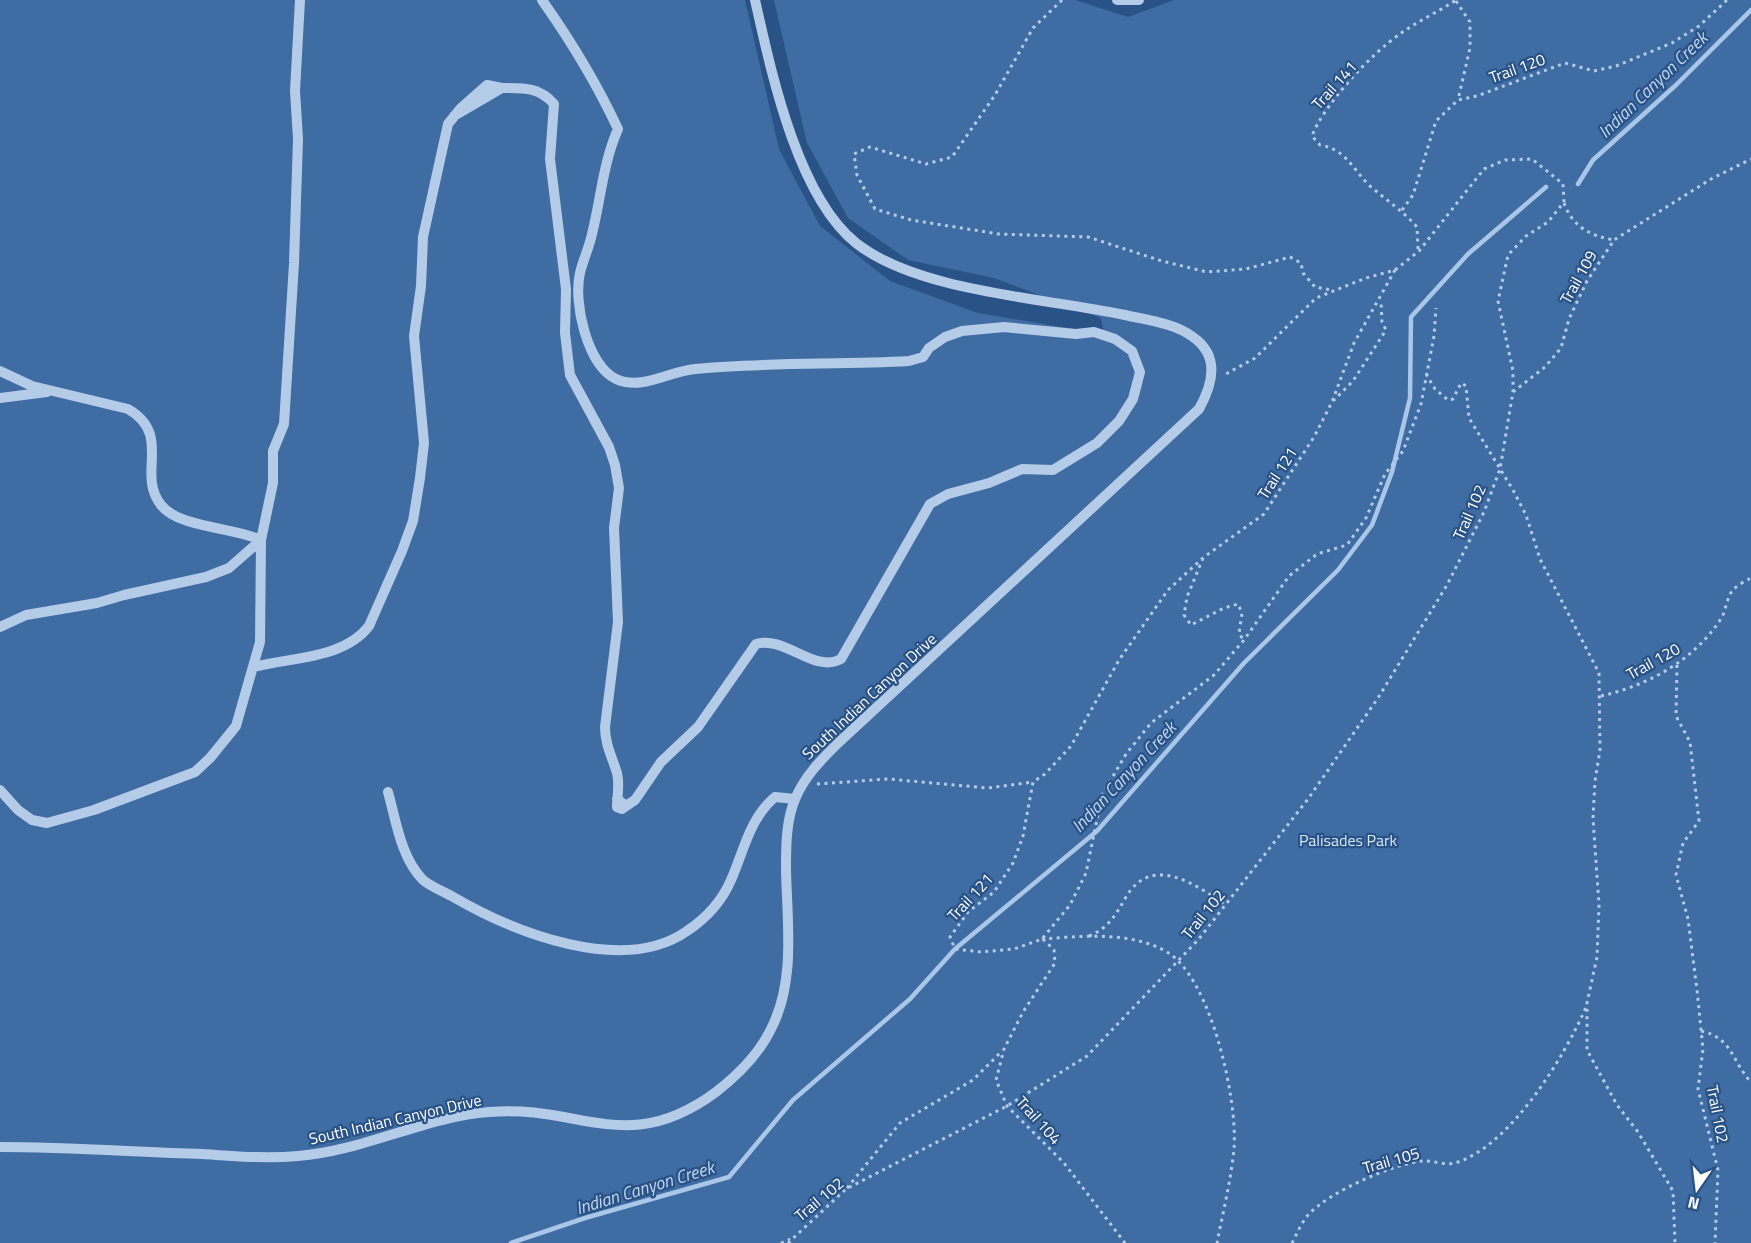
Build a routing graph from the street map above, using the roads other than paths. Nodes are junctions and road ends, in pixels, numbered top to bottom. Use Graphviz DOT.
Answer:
graph roads {
  1 [pos="300,0"];
  2 [pos="542,0"];
  3 [pos="755,0"];
  4 [pos="1117,0"];
  5 [pos="1139,0"];
  6 [pos="0,371"];
  7 [pos="53,392"];
  8 [pos="0,398"];
  9 [pos="261,540"];
  10 [pos="0,627"];
  11 [pos="254,667"];
  12 [pos="0,790"];
  13 [pos="388,792"];
  14 [pos="795,799"];
  15 [pos="0,1147"];
  1 -- 9 [label="street"];
  2 -- 11 [label="street"];
  3 -- 14 [label="street, South Indian Canyon Drive"];
  4 -- 5 [label="street"];
  6 -- 7 [label="street"];
  7 -- 8 [label="street"];
  7 -- 9 [label="street"];
  9 -- 10 [label="street"];
  9 -- 11 [label="street"];
  11 -- 12 [label="street"];
  13 -- 14 [label="street"];
  14 -- 15 [label="street, South Indian Canyon Drive"];
}
